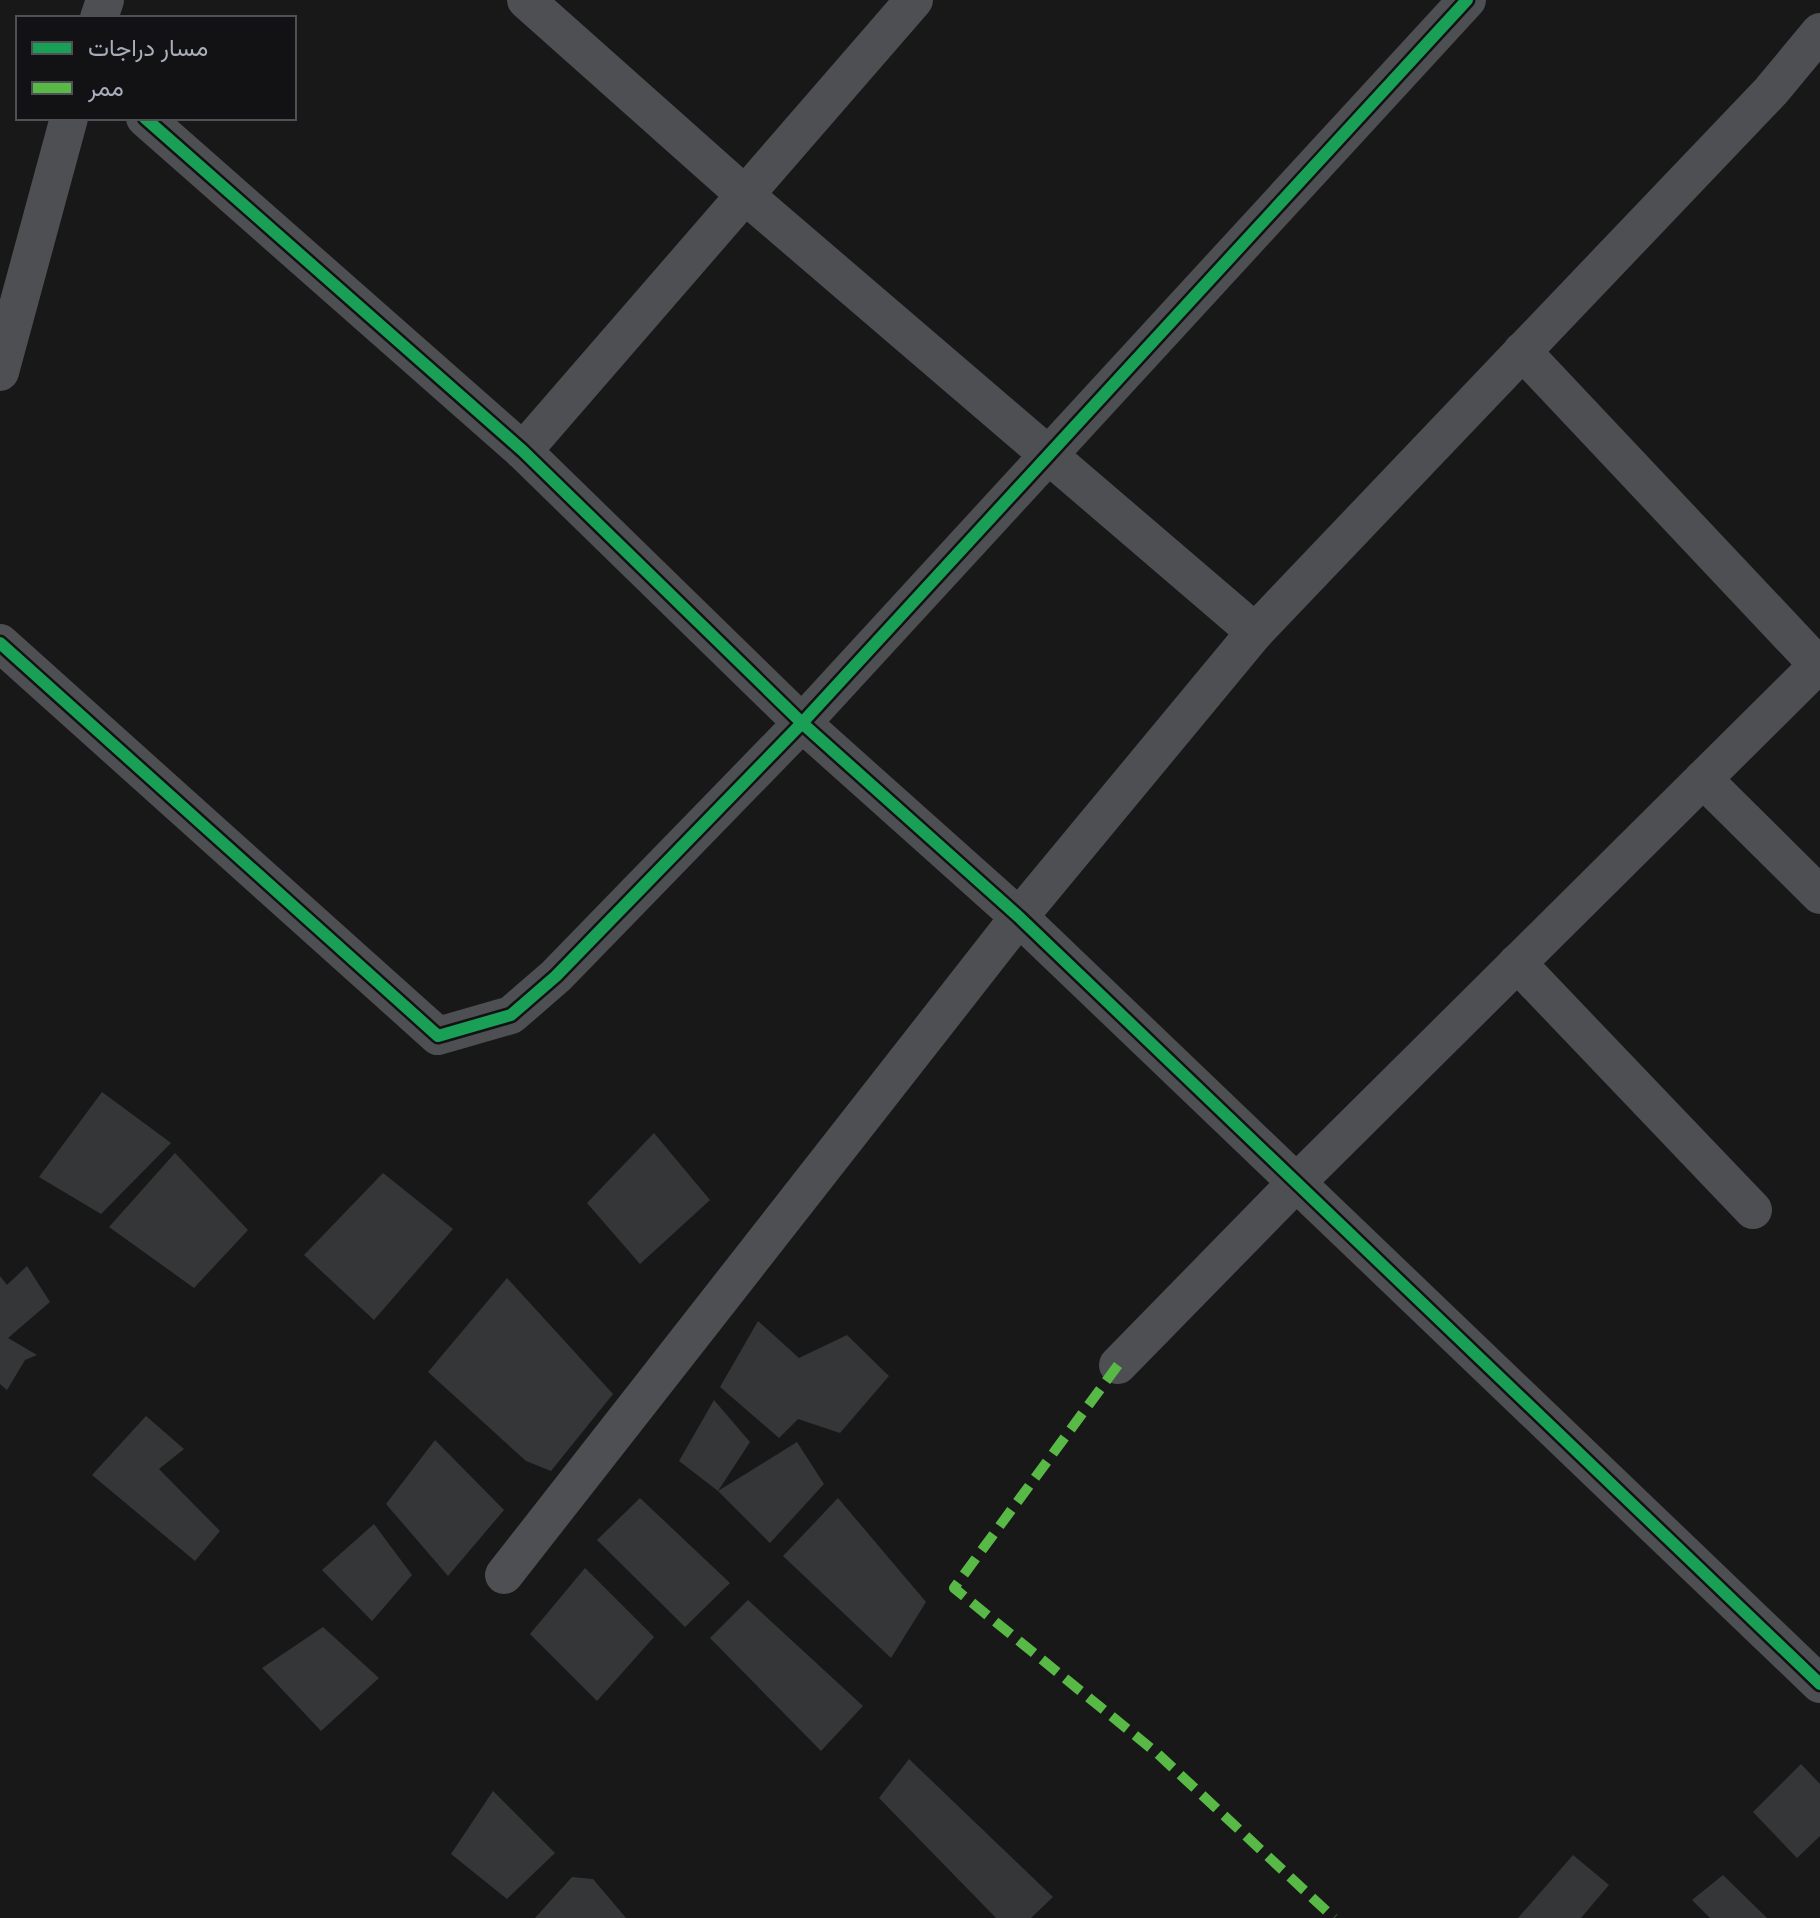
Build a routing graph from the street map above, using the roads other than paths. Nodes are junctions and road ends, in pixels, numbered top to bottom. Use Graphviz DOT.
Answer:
graph roads {
  1 [pos="526,0"];
  2 [pos="914,0"];
  3 [pos="1467,0"];
  4 [pos="1820,32"];
  5 [pos="68,120"];
  6 [pos="147,120"];
  7 [pos="745,195"];
  8 [pos="1522,351"];
  9 [pos="0,372"];
  10 [pos="523,451"];
  11 [pos="1048,456"];
  12 [pos="1255,632"];
  13 [pos="0,643"];
  14 [pos="1819,664"];
  15 [pos="802,723"];
  16 [pos="1703,779"];
  17 [pos="1820,895"];
  18 [pos="1019,917"];
  19 [pos="1517,963"];
  20 [pos="1296,1183"];
  21 [pos="1753,1210"];
  22 [pos="1118,1365"];
  23 [pos="504,1575"];
  24 [pos="1820,1684"];
  1 -- 7 [label="street"];
  2 -- 7 [label="street"];
  3 -- 11 [label="street"];
  4 -- 8 [label="street"];
  5 -- 9 [label="street"];
  6 -- 10 [label="street"];
  7 -- 10 [label="street"];
  7 -- 11 [label="street"];
  8 -- 12 [label="street"];
  8 -- 14 [label="street"];
  10 -- 15 [label="street"];
  11 -- 12 [label="street"];
  11 -- 15 [label="street"];
  12 -- 18 [label="street"];
  13 -- 15 [label="street"];
  14 -- 16 [label="street"];
  15 -- 18 [label="street"];
  16 -- 17 [label="street"];
  16 -- 19 [label="street"];
  18 -- 20 [label="street"];
  18 -- 23 [label="street"];
  19 -- 20 [label="street"];
  19 -- 21 [label="street"];
  20 -- 22 [label="street"];
  20 -- 24 [label="street"];
}
